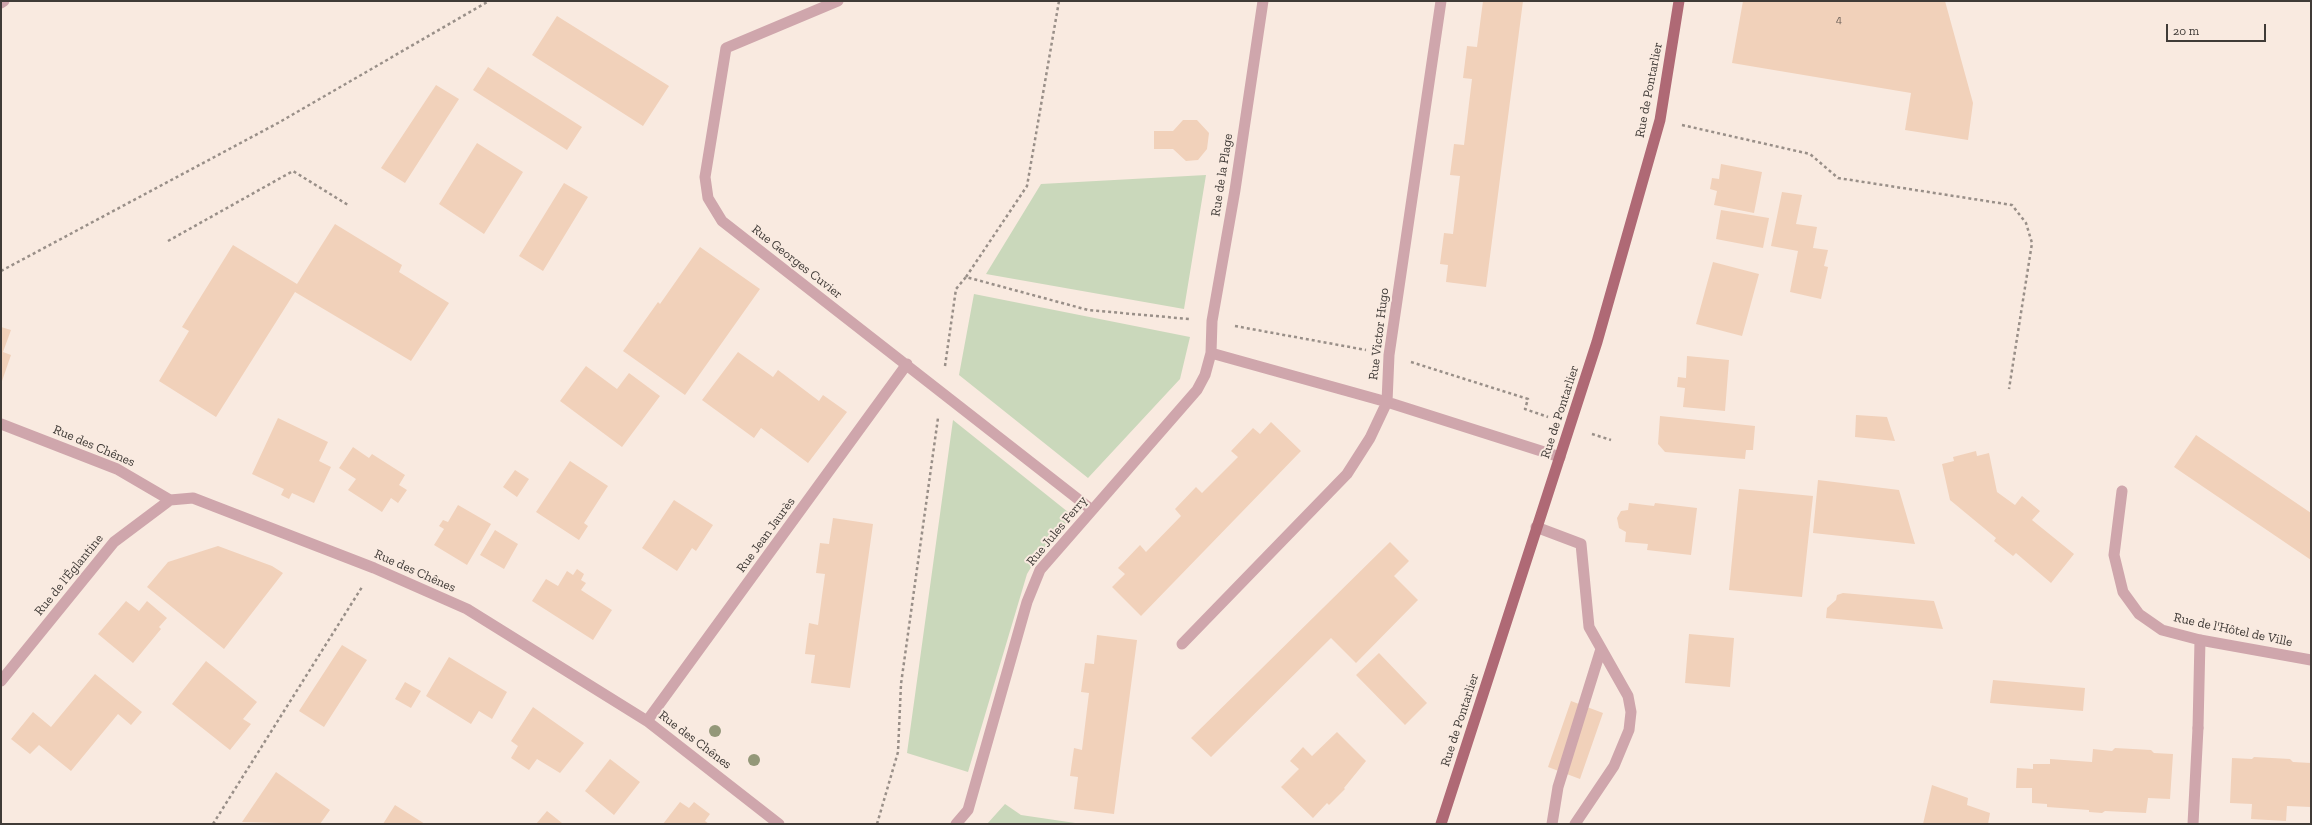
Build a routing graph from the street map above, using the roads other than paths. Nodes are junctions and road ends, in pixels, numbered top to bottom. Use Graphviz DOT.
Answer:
graph roads {
  1 [pos="4,1"];
  2 [pos="838,1"];
  3 [pos="1263,1"];
  4 [pos="1440,1"];
  5 [pos="1679,1"];
  6 [pos="1,3"];
  7 [pos="1211,353"];
  8 [pos="907,364"];
  9 [pos="1387,402"];
  10 [pos="1,424"];
  11 [pos="1560,457"];
  12 [pos="2122,492"];
  13 [pos="170,500"];
  14 [pos="1092,510"];
  15 [pos="1536,527"];
  16 [pos="2200,640"];
  17 [pos="1182,644"];
  18 [pos="1601,649"];
  19 [pos="2311,660"];
  20 [pos="1,681"];
  21 [pos="647,721"];
  22 [pos="779,824"];
  23 [pos="956,824"];
  24 [pos="1441,824"];
  25 [pos="1552,824"];
  26 [pos="1575,824"];
  27 [pos="2194,824"];
  1 -- 6 [label="street"];
  2 -- 8 [label="street, Rue Georges Cuvier"];
  3 -- 7 [label="street, Rue de la Plage"];
  4 -- 9 [label="street, Rue Victor Hugo"];
  5 -- 11 [label="main road, Rue de Pontarlier"];
  7 -- 9 [label="street"];
  7 -- 14 [label="street, Rue Jules Ferry"];
  8 -- 14 [label="street, Rue Georges Cuvier"];
  8 -- 21 [label="street, Rue Jean Jaurès"];
  9 -- 11 [label="street"];
  9 -- 17 [label="street, Rue Victor Hugo"];
  10 -- 13 [label="street, Rue des Chênes"];
  11 -- 15 [label="main road, Rue de Pontarlier"];
  12 -- 16 [label="street, Rue de l'Hôtel de Ville"];
  13 -- 20 [label="street, Rue de l'Églantine"];
  13 -- 21 [label="street, Rue des Chênes"];
  14 -- 23 [label="street, Rue Jules Ferry"];
  15 -- 18 [label="street"];
  15 -- 24 [label="main road, Rue de Pontarlier"];
  16 -- 19 [label="street, Rue de l'Hôtel de Ville"];
  16 -- 27 [label="street"];
  18 -- 25 [label="street"];
  18 -- 26 [label="street"];
  21 -- 22 [label="street, Rue des Chênes"];
}
